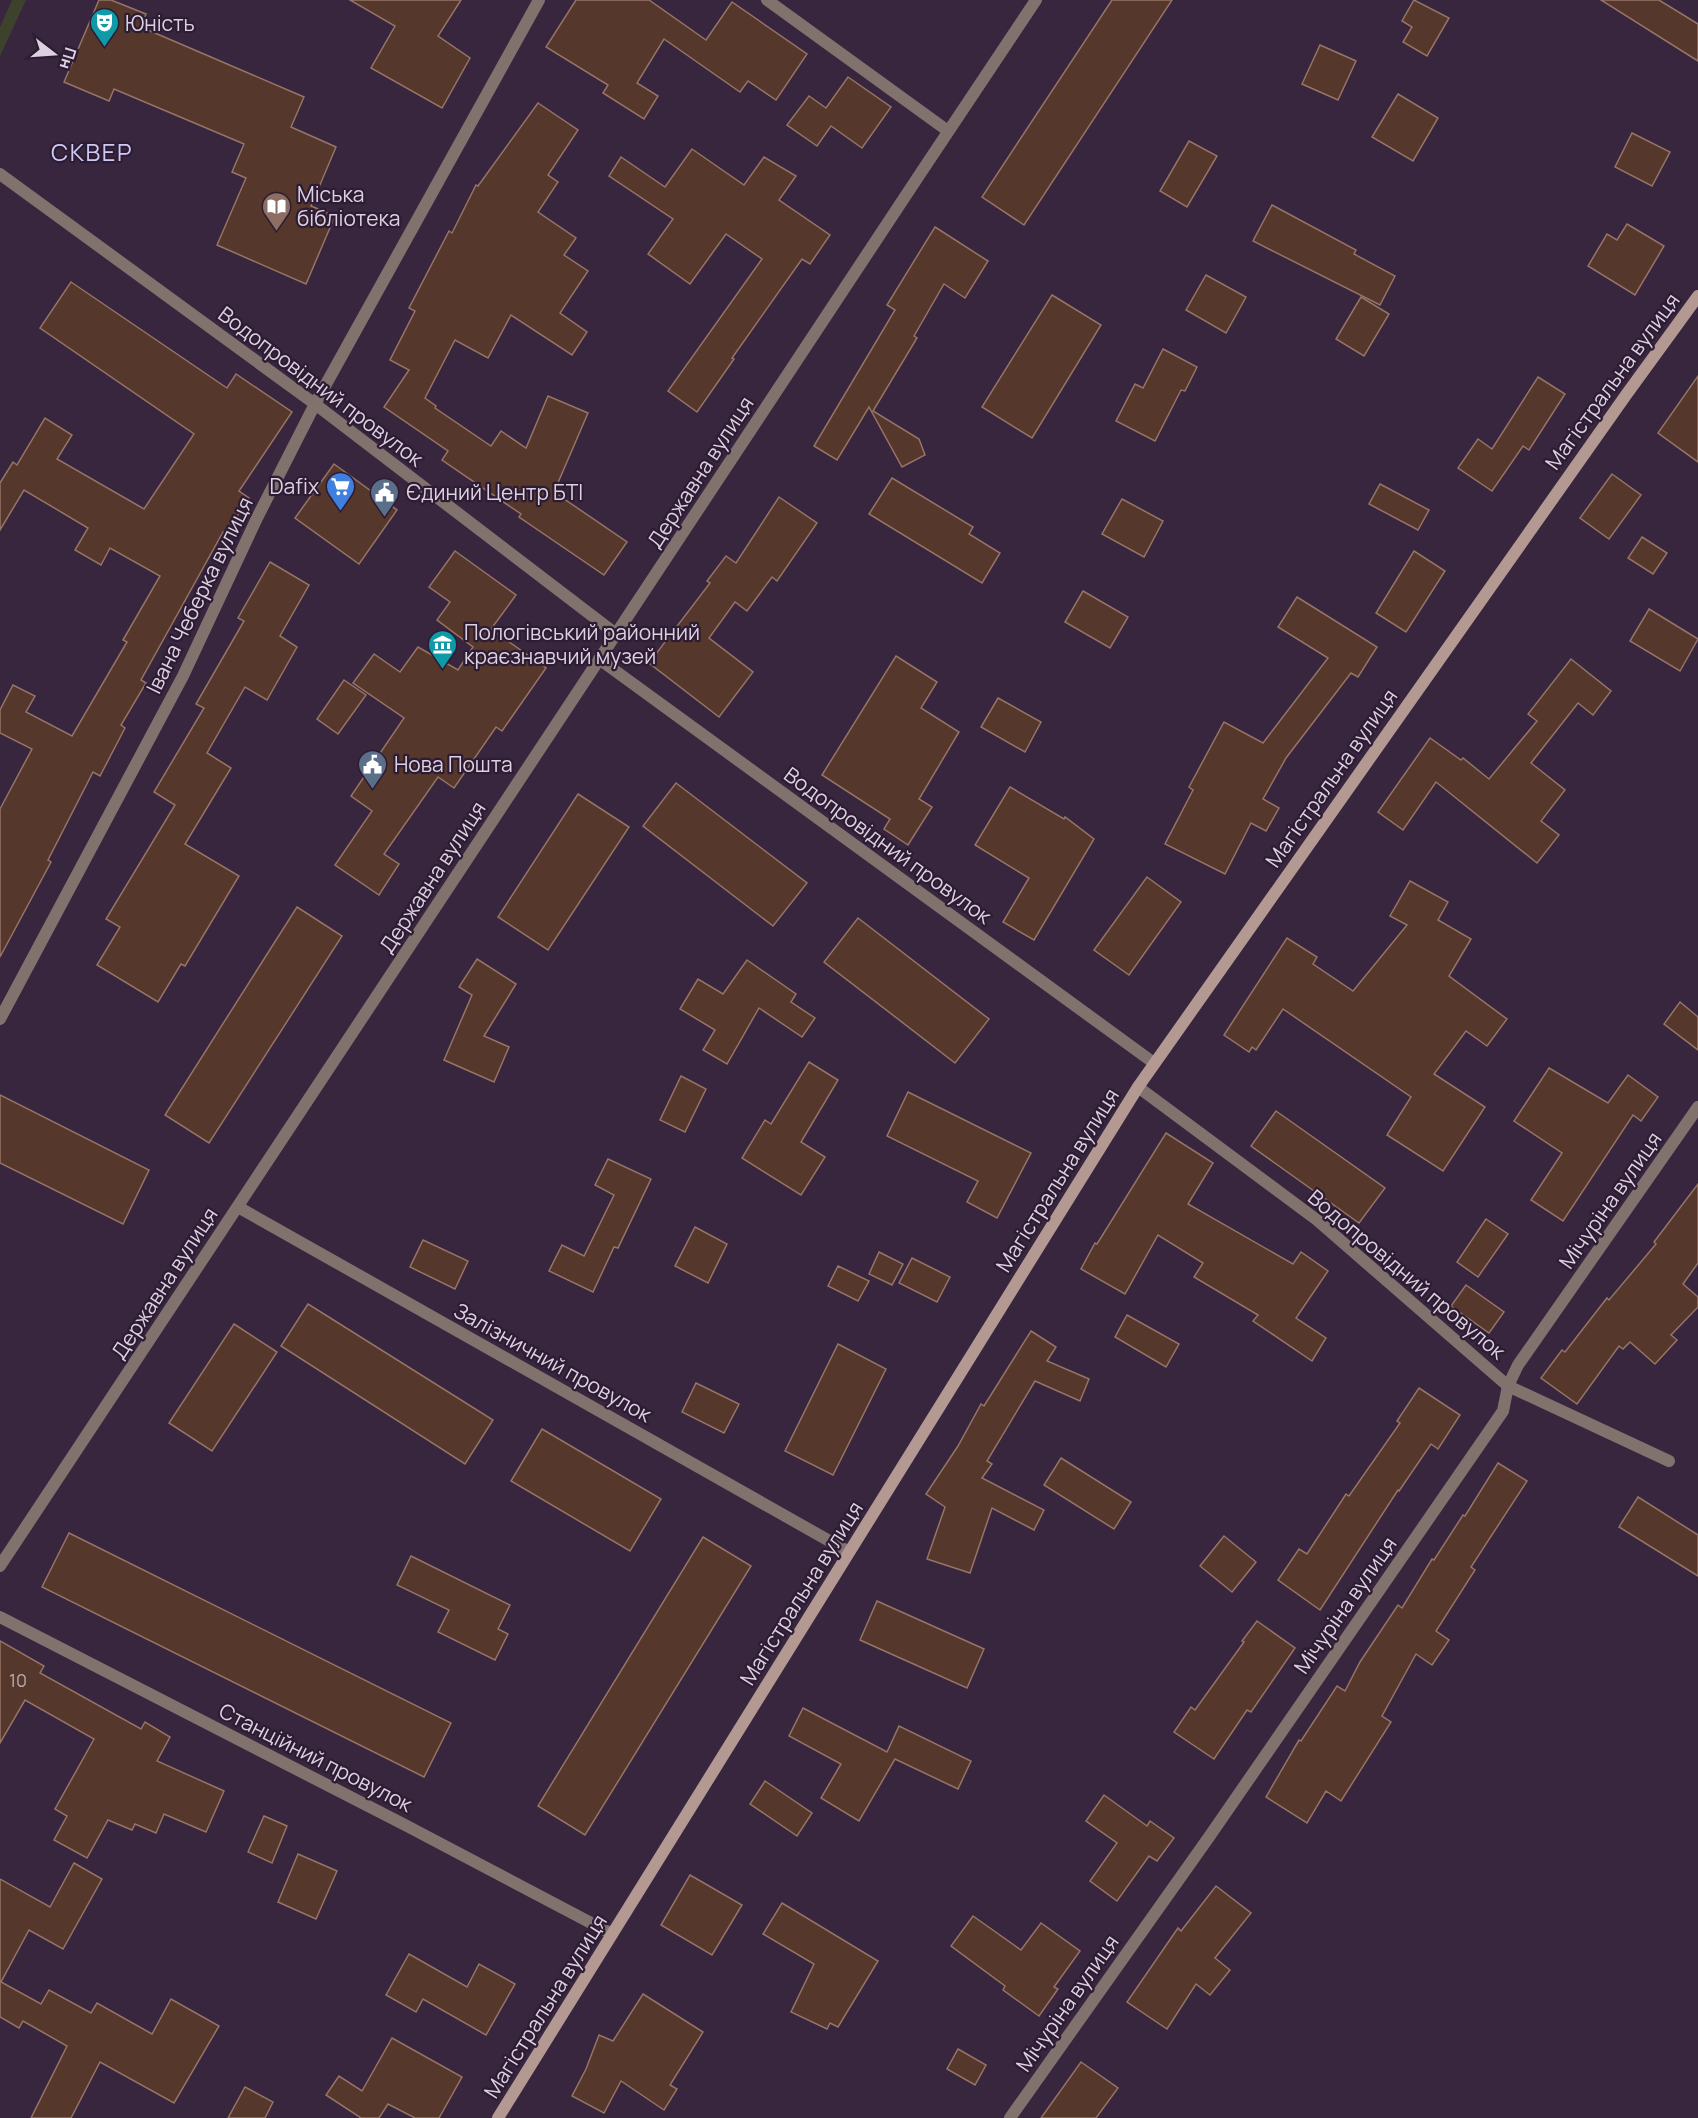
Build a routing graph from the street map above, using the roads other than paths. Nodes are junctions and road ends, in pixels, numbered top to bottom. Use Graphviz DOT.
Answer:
graph roads {
  1 [pos="539,0"];
  2 [pos="767,0"];
  3 [pos="1036,0"];
  4 [pos="948,131"];
  5 [pos="0,174"];
  6 [pos="1698,296"];
  7 [pos="315,404"];
  8 [pos="616,633"];
  9 [pos="599,659"];
  10 [pos="0,1019"];
  11 [pos="1154,1063"];
  12 [pos="1138,1087"];
  13 [pos="1698,1107"];
  14 [pos="238,1206"];
  15 [pos="1508,1386"];
  16 [pos="1669,1461"];
  17 [pos="849,1552"];
  18 [pos="0,1566"];
  19 [pos="0,1617"];
  20 [pos="612,1934"];
  21 [pos="498,2118"];
  22 [pos="1010,2118"];
  1 -- 7 [label="street, Івана Чеберка вулиця"];
  2 -- 4 [label="street"];
  3 -- 4 [label="street, Державна вулиця"];
  4 -- 8 [label="street, Державна вулиця"];
  5 -- 7 [label="street, Водопровідний провулок"];
  6 -- 11 [label="main road, Магістральна вулиця"];
  7 -- 8 [label="street, Водопровідний провулок"];
  7 -- 10 [label="street, Івана Чеберка вулиця"];
  8 -- 9 [label="street, Державна вулиця"];
  9 -- 11 [label="street, Водопровідний провулок"];
  9 -- 14 [label="street, Державна вулиця"];
  11 -- 12 [label="main road, Магістральна вулиця"];
  12 -- 15 [label="street, Водопровідний провулок"];
  12 -- 17 [label="main road, Магістральна вулиця"];
  13 -- 15 [label="street, Мічуріна вулиця"];
  14 -- 17 [label="street, Залізничний провулок"];
  14 -- 18 [label="street, Державна вулиця"];
  15 -- 16 [label="street, Водопровідний провулок"];
  15 -- 22 [label="street, Мічуріна вулиця"];
  17 -- 20 [label="main road, Магістральна вулиця"];
  19 -- 20 [label="street, Станційний провулок"];
  20 -- 21 [label="main road, Магістральна вулиця"];
}
